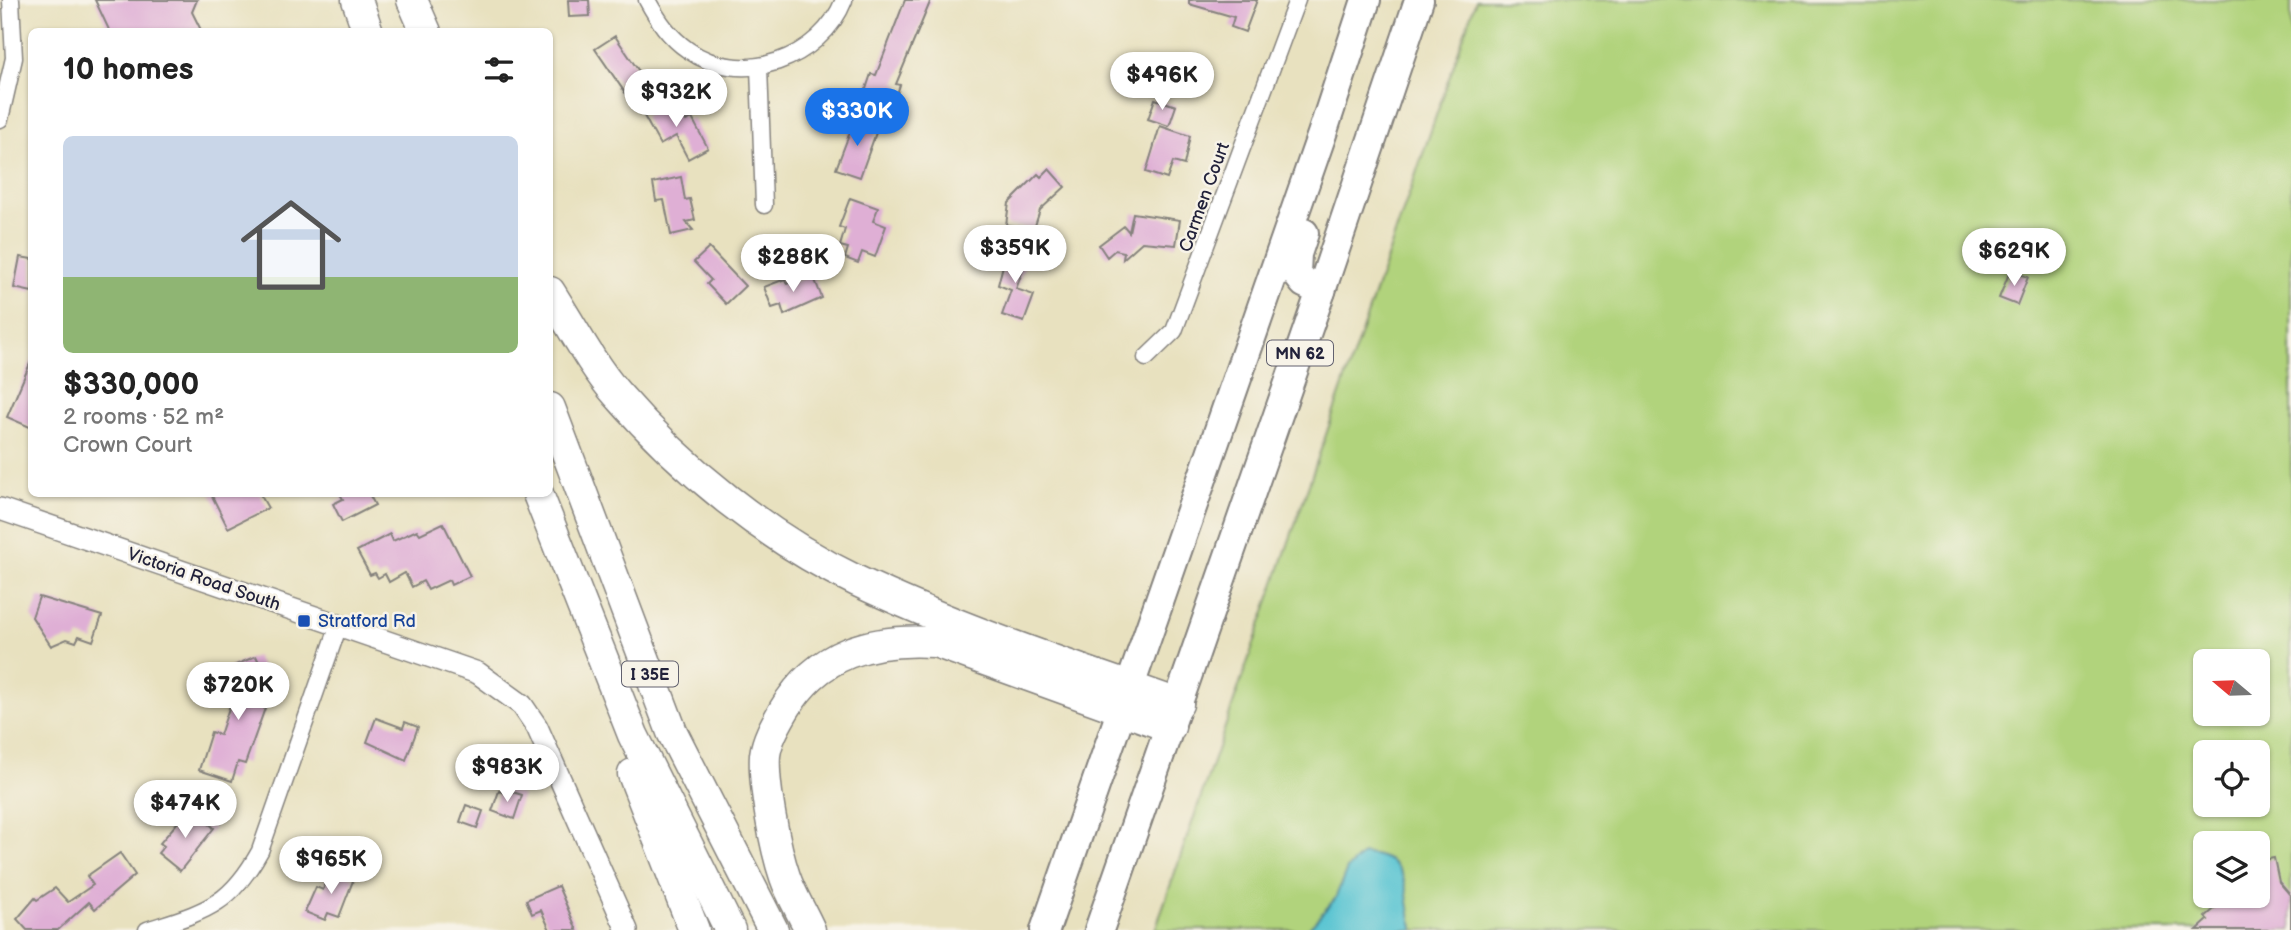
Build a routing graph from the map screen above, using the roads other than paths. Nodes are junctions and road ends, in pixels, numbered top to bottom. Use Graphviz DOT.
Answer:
graph roads {
  1 [pos="11,0"];
  2 [pos="357,0"];
  3 [pos="394,0"];
  4 [pos="412,0"];
  5 [pos="648,0"];
  6 [pos="844,0"];
  7 [pos="1297,0"];
  8 [pos="1366,0"];
  9 [pos="1376,0"];
  10 [pos="1408,0"];
  11 [pos="1419,0"];
  12 [pos="367,28"];
  13 [pos="404,28"];
  14 [pos="424,28"];
  15 [pos="758,67"];
  16 [pos="1377,116"];
  17 [pos="0,119"];
  18 [pos="764,205"];
  19 [pos="1321,291"];
  20 [pos="553,297"];
  21 [pos="1146,358"];
  22 [pos="553,416"];
  23 [pos="539,497"];
  24 [pos="0,509"];
  25 [pos="559,551"];
  26 [pos="339,625"];
  27 [pos="1126,699"];
  28 [pos="1174,716"];
  29 [pos="147,930"];
  30 [pos="627,930"];
  31 [pos="694,930"];
  32 [pos="730,930"];
  33 [pos="773,930"];
  34 [pos="810,930"];
  35 [pos="1045,930"];
  36 [pos="1099,930"];
  1 -- 17 [label="street"];
  2 -- 12 [label="highway"];
  3 -- 13 [label="highway"];
  4 -- 14 [label="highway"];
  5 -- 15 [label="street"];
  6 -- 15 [label="street"];
  7 -- 21 [label="street, Carmen Court"];
  8 -- 27 [label="highway, MN 62"];
  9 -- 19 [label="highway"];
  10 -- 16 [label="highway"];
  11 -- 16 [label="highway, MN 62"];
  15 -- 18 [label="street"];
  16 -- 19 [label="highway, MN 62"];
  19 -- 28 [label="highway, MN 62"];
  20 -- 27 [label="highway"];
  22 -- 33 [label="highway, I 35E"];
  23 -- 25 [label="highway, I 35E"];
  24 -- 26 [label="street, Victoria Road South"];
  25 -- 31 [label="highway"];
  25 -- 32 [label="highway, I 35E"];
  26 -- 29 [label="street"];
  26 -- 30 [label="street, Victoria Road South"];
  27 -- 28 [label="highway"];
  27 -- 34 [label="highway"];
  27 -- 35 [label="highway, MN 62"];
  28 -- 36 [label="highway, MN 62"];
}
